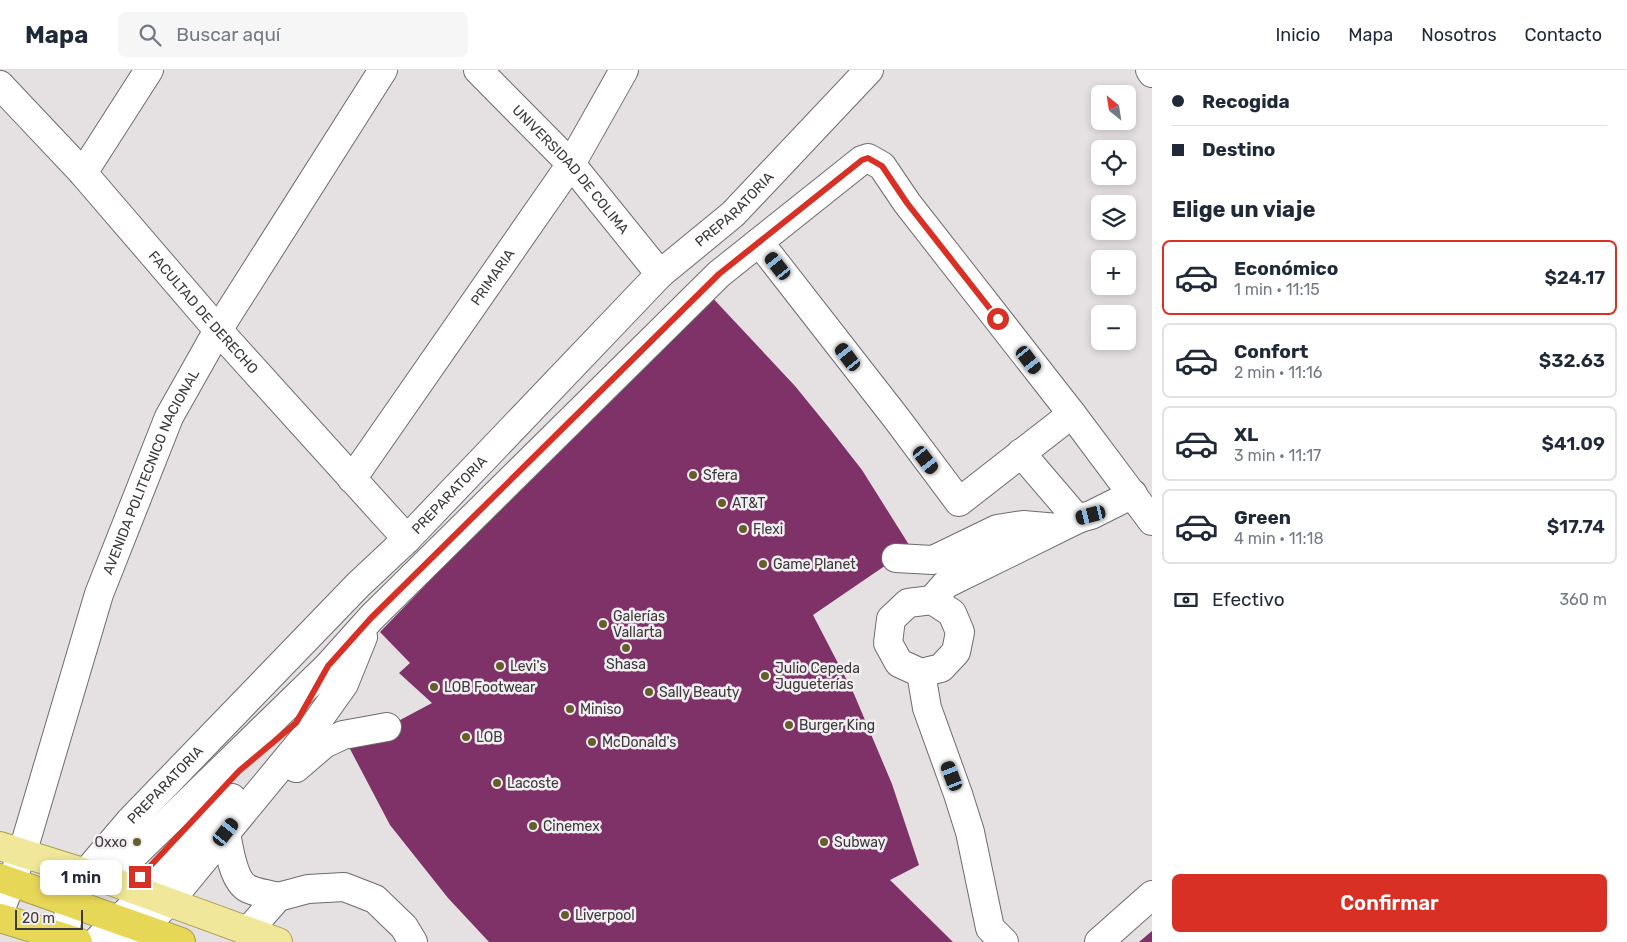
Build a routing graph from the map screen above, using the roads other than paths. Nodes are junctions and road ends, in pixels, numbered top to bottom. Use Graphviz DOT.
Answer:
graph roads {
  1 [pos="149,70"];
  2 [pos="383,70"];
  3 [pos="478,70"];
  4 [pos="624,70"];
  5 [pos="869,70"];
  6 [pos="0,85"];
  7 [pos="571,164"];
  8 [pos="83,173"];
  9 [pos="759,242"];
  10 [pos="660,274"];
  11 [pos="218,330"];
  12 [pos="1072,414"];
  13 [pos="1021,453"];
  14 [pos="352,479"];
  15 [pos="1133,494"];
  16 [pos="1152,522"];
  17 [pos="1070,523"];
  18 [pos="407,539"];
  19 [pos="896,558"];
  20 [pos="932,600"];
  21 [pos="371,618"];
  22 [pos="328,666"];
  23 [pos="921,673"];
  24 [pos="387,727"];
  25 [pos="234,823"];
  26 [pos="11,850"];
  27 [pos="6,880"];
  28 [pos="127,888"];
  29 [pos="1152,895"];
  30 [pos="278,897"];
  31 [pos="71,903"];
  32 [pos="0,911"];
  33 [pos="0,918"];
  34 [pos="129,930"];
  35 [pos="247,932"];
  36 [pos="69,940"];
  37 [pos="96,942"];
  38 [pos="181,942"];
  39 [pos="278,942"];
  40 [pos="413,942"];
  41 [pos="1004,942"];
  42 [pos="1099,942"];
  1 -- 8 [label="street"];
  2 -- 11 [label="street, AVENIDA POLITECNICO NACIONAL"];
  3 -- 7 [label="street, UNIVERSIDAD DE COLIMA"];
  4 -- 7 [label="street, PRIMARIA"];
  5 -- 10 [label="street, PREPARATORIA"];
  6 -- 8 [label="street, FACULTAD DE DERECHO"];
  7 -- 10 [label="street, UNIVERSIDAD DE COLIMA"];
  7 -- 14 [label="street, PRIMARIA"];
  8 -- 11 [label="street, FACULTAD DE DERECHO"];
  9 -- 12 [label="street"];
  9 -- 13 [label="street"];
  9 -- 21 [label="street"];
  10 -- 18 [label="street, PREPARATORIA"];
  11 -- 14 [label="street, FACULTAD DE DERECHO"];
  11 -- 26 [label="street, AVENIDA POLITECNICO NACIONAL"];
  12 -- 13 [label="street"];
  12 -- 15 [label="street"];
  13 -- 17 [label="street"];
  14 -- 18 [label="street, FACULTAD DE DERECHO"];
  15 -- 16 [label="street"];
  15 -- 17 [label="street"];
  17 -- 19 [label="street"];
  17 -- 20 [label="street"];
  18 -- 28 [label="street, PREPARATORIA"];
  20 -- 23 [label="street"];
  20 -- 23 [label="street"];
  21 -- 22 [label="street"];
  21 -- 25 [label="street"];
  22 -- 28 [label="street"];
  22 -- 28 [label="street"];
  23 -- 41 [label="street"];
  24 -- 25 [label="street"];
  25 -- 28 [label="street"];
  25 -- 30 [label="street"];
  26 -- 27 [label="street, AVENIDA POLITECNICO NACIONAL"];
  26 -- 28 [label="main road"];
  27 -- 31 [label="highway"];
  27 -- 32 [label="street, AVENIDA POLITECNICO NACIONAL"];
  28 -- 31 [label="street, PREPARATORIA"];
  28 -- 34 [label="street"];
  28 -- 35 [label="main road"];
  29 -- 42 [label="street"];
  30 -- 35 [label="street"];
  30 -- 40 [label="street"];
  31 -- 34 [label="highway"];
  31 -- 36 [label="street, PREPARATORIA"];
  33 -- 36 [label="highway"];
  34 -- 37 [label="street"];
  34 -- 38 [label="highway"];
  35 -- 39 [label="main road"];
}
